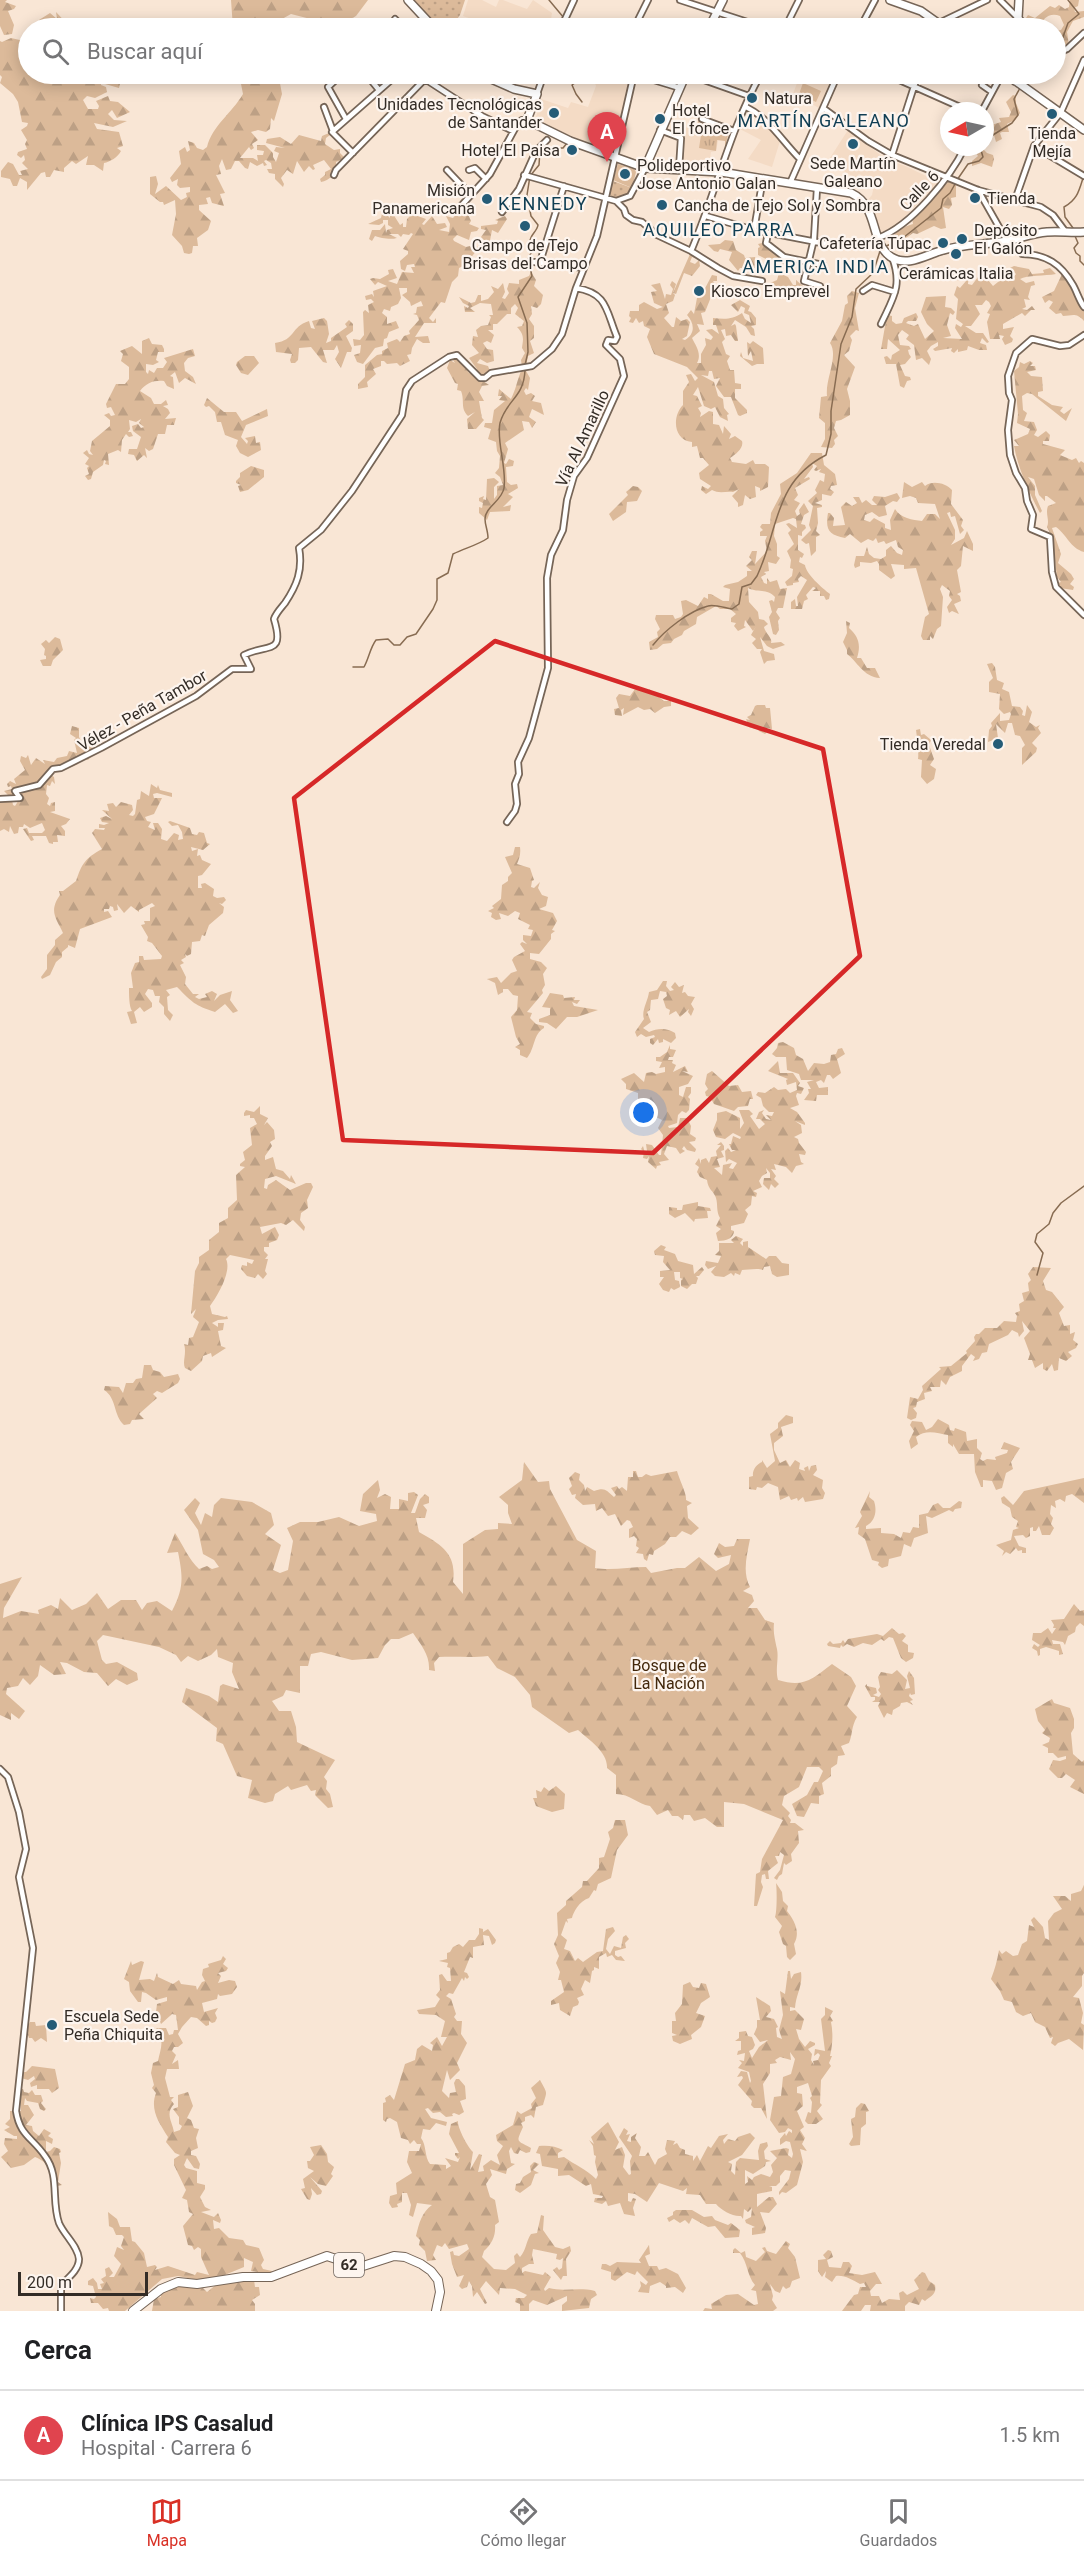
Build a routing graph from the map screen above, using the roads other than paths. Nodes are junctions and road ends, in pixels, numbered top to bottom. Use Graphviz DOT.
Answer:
graph roads {
  1 [pos="408,0"];
  2 [pos="574,0"];
  3 [pos="648,0"];
  4 [pos="680,0"];
  5 [pos="723,0"];
  6 [pos="799,0"];
  7 [pos="874,0"];
  8 [pos="890,0"];
  9 [pos="987,0"];
  10 [pos="1000,0"];
  11 [pos="1019,0"];
  12 [pos="717,13"];
  13 [pos="425,18"];
  14 [pos="566,18"];
  15 [pos="639,18"];
  16 [pos="714,18"];
  17 [pos="733,18"];
  18 [pos="790,18"];
  19 [pos="865,18"];
  20 [pos="929,18"];
  21 [pos="956,18"];
  22 [pos="1018,18"];
  23 [pos="1084,33"];
  24 [pos="1066,48"];
  25 [pos="1084,60"];
  26 [pos="330,84"];
  27 [pos="374,84"];
  28 [pos="386,84"];
  29 [pos="420,84"];
  30 [pos="433,84"];
  31 [pos="503,84"];
  32 [pos="540,84"];
  33 [pos="632,84"];
  34 [pos="669,84"];
  35 [pos="682,84"];
  36 [pos="715,84"];
  37 [pos="756,84"];
  38 [pos="834,84"];
  39 [pos="910,84"];
  40 [pos="997,84"];
  41 [pos="1019,84"];
  42 [pos="982,85"];
  43 [pos="915,86"];
  44 [pos="680,87"];
  45 [pos="379,90"];
  46 [pos="992,92"];
  47 [pos="537,94"];
  48 [pos="749,96"];
  49 [pos="950,102"];
  50 [pos="987,102"];
  51 [pos="324,107"];
  52 [pos="746,107"];
  53 [pos="823,108"];
  54 [pos="1061,112"];
  55 [pos="346,119"];
  56 [pos="702,119"];
  57 [pos="527,120"];
  58 [pos="1082,128"];
  59 [pos="660,130"];
  60 [pos="332,131"];
  61 [pos="513,131"];
  62 [pos="734,131"];
  63 [pos="547,140"];
  64 [pos="1034,146"];
  65 [pos="353,153"];
  66 [pos="892,155"];
  67 [pos="961,156"];
  68 [pos="616,159"];
  69 [pos="800,159"];
  70 [pos="645,168"];
  71 [pos="679,169"];
  72 [pos="447,170"];
  73 [pos="469,170"];
  74 [pos="721,172"];
  75 [pos="1082,174"];
  76 [pos="334,175"];
  77 [pos="524,176"];
  78 [pos="763,178"];
  79 [pos="486,179"];
  80 [pos="950,179"];
  81 [pos="790,183"];
  82 [pos="564,186"];
  83 [pos="817,188"];
  84 [pos="978,190"];
  85 [pos="471,195"];
  86 [pos="605,198"];
  87 [pos="1015,200"];
  88 [pos="616,201"];
  89 [pos="461,206"];
  90 [pos="502,212"];
  91 [pos="706,216"];
  92 [pos="754,230"];
  93 [pos="1067,232"];
  94 [pos="1080,232"];
  95 [pos="768,233"];
  96 [pos="879,240"];
  97 [pos="1084,240"];
  98 [pos="1007,241"];
  99 [pos="814,242"];
  100 [pos="826,244"];
  101 [pos="691,251"];
  102 [pos="890,255"];
  103 [pos="534,262"];
  104 [pos="540,262"];
  105 [pos="808,262"];
  106 [pos="824,265"];
  107 [pos="584,268"];
  108 [pos="762,281"];
  109 [pos="820,286"];
  110 [pos="576,288"];
  111 [pos="863,291"];
  112 [pos="895,292"];
  113 [pos="1084,307"];
  114 [pos="881,324"];
  115 [pos="1084,335"];
  116 [pos="1084,615"];
  117 [pos="0,799"];
  118 [pos="507,822"];
  119 [pos="0,1769"];
  120 [pos="61,2311"];
  121 [pos="133,2311"];
  122 [pos="436,2311"];
  1 -- 13 [label="main road"];
  2 -- 14 [label="street"];
  3 -- 15 [label="street"];
  4 -- 12 [label="street"];
  5 -- 12 [label="main road"];
  6 -- 18 [label="street"];
  7 -- 19 [label="street"];
  8 -- 20 [label="main road"];
  9 -- 21 [label="street"];
  10 -- 22 [label="street"];
  11 -- 22 [label="main road"];
  12 -- 16 [label="main road"];
  12 -- 17 [label="street"];
  23 -- 24 [label="street"];
  25 -- 54 [label="street"];
  26 -- 55 [label="street"];
  27 -- 45 [label="street"];
  28 -- 45 [label="street"];
  29 -- 65 [label="street"];
  30 -- 61 [label="street"];
  31 -- 47 [label="main road"];
  32 -- 47 [label="street"];
  33 -- 68 [label="street"];
  34 -- 44 [label="street"];
  35 -- 44 [label="main road"];
  36 -- 48 [label="street"];
  37 -- 48 [label="street"];
  38 -- 53 [label="street"];
  39 -- 43 [label="street"];
  40 -- 46 [label="street"];
  41 -- 54 [label="main road"];
  42 -- 46 [label="street"];
  43 -- 49 [label="street"];
  43 -- 66 [label="street"];
  44 -- 59 [label="main road"];
  45 -- 55 [label="street"];
  46 -- 50 [label="street"];
  47 -- 57 [label="main road"];
  48 -- 52 [label="street"];
  51 -- 60 [label="street"];
  52 -- 62 [label="street"];
  52 -- 69 [label="street"];
  53 -- 66 [label="street"];
  53 -- 69 [label="street"];
  54 -- 58 [label="main road"];
  54 -- 64 [label="street"];
  55 -- 60 [label="street"];
  56 -- 62 [label="street"];
  57 -- 61 [label="street"];
  57 -- 68 [label="main road"];
  59 -- 70 [label="main road"];
  59 -- 71 [label="street"];
  60 -- 65 [label="street"];
  61 -- 79 [label="street"];
  62 -- 74 [label="street"];
  63 -- 77 [label="street"];
  64 -- 75 [label="street"];
  64 -- 87 [label="street"];
  65 -- 76 [label="street"];
  66 -- 80 [label="street"];
  67 -- 80 [label="street, Calle 6"];
  68 -- 70 [label="main road"];
  68 -- 86 [label="street"];
  69 -- 81 [label="street"];
  70 -- 71 [label="main road"];
  70 -- 88 [label="street"];
  71 -- 74 [label="main road"];
  72 -- 85 [label="street"];
  73 -- 79 [label="street"];
  74 -- 78 [label="main road"];
  74 -- 91 [label="street"];
  77 -- 82 [label="street"];
  77 -- 90 [label="street"];
  78 -- 81 [label="main road"];
  78 -- 92 [label="street"];
  79 -- 85 [label="street"];
  80 -- 84 [label="street"];
  80 -- 96 [label="street, Calle 6"];
  81 -- 83 [label="main road"];
  82 -- 86 [label="street"];
  82 -- 104 [label="street"];
  83 -- 96 [label="main road"];
  83 -- 99 [label="street"];
  84 -- 87 [label="street"];
  84 -- 98 [label="street"];
  85 -- 89 [label="street"];
  86 -- 88 [label="street"];
  86 -- 107 [label="street"];
  87 -- 93 [label="street"];
  88 -- 101 [label="street"];
  91 -- 92 [label="street"];
  91 -- 101 [label="street"];
  92 -- 95 [label="street"];
  93 -- 94 [label="main road"];
  93 -- 98 [label="main road"];
  94 -- 97 [label="main road"];
  95 -- 99 [label="street"];
  95 -- 105 [label="street"];
  96 -- 102 [label="main road"];
  98 -- 102 [label="main road"];
  98 -- 113 [label="street"];
  99 -- 100 [label="street"];
  99 -- 105 [label="street"];
  101 -- 108 [label="street"];
  102 -- 112 [label="street"];
  103 -- 104 [label="street"];
  104 -- 107 [label="street"];
  105 -- 106 [label="street"];
  105 -- 109 [label="street"];
  107 -- 110 [label="street"];
  110 -- 117 [label="street, Vélez - Peña Tambor"];
  110 -- 118 [label="street, Vía Al Amarillo"];
  111 -- 112 [label="street"];
  112 -- 114 [label="street"];
  115 -- 116 [label="street"];
  119 -- 120 [label="street"];
  121 -- 122 [label="main road, 62"];
}
